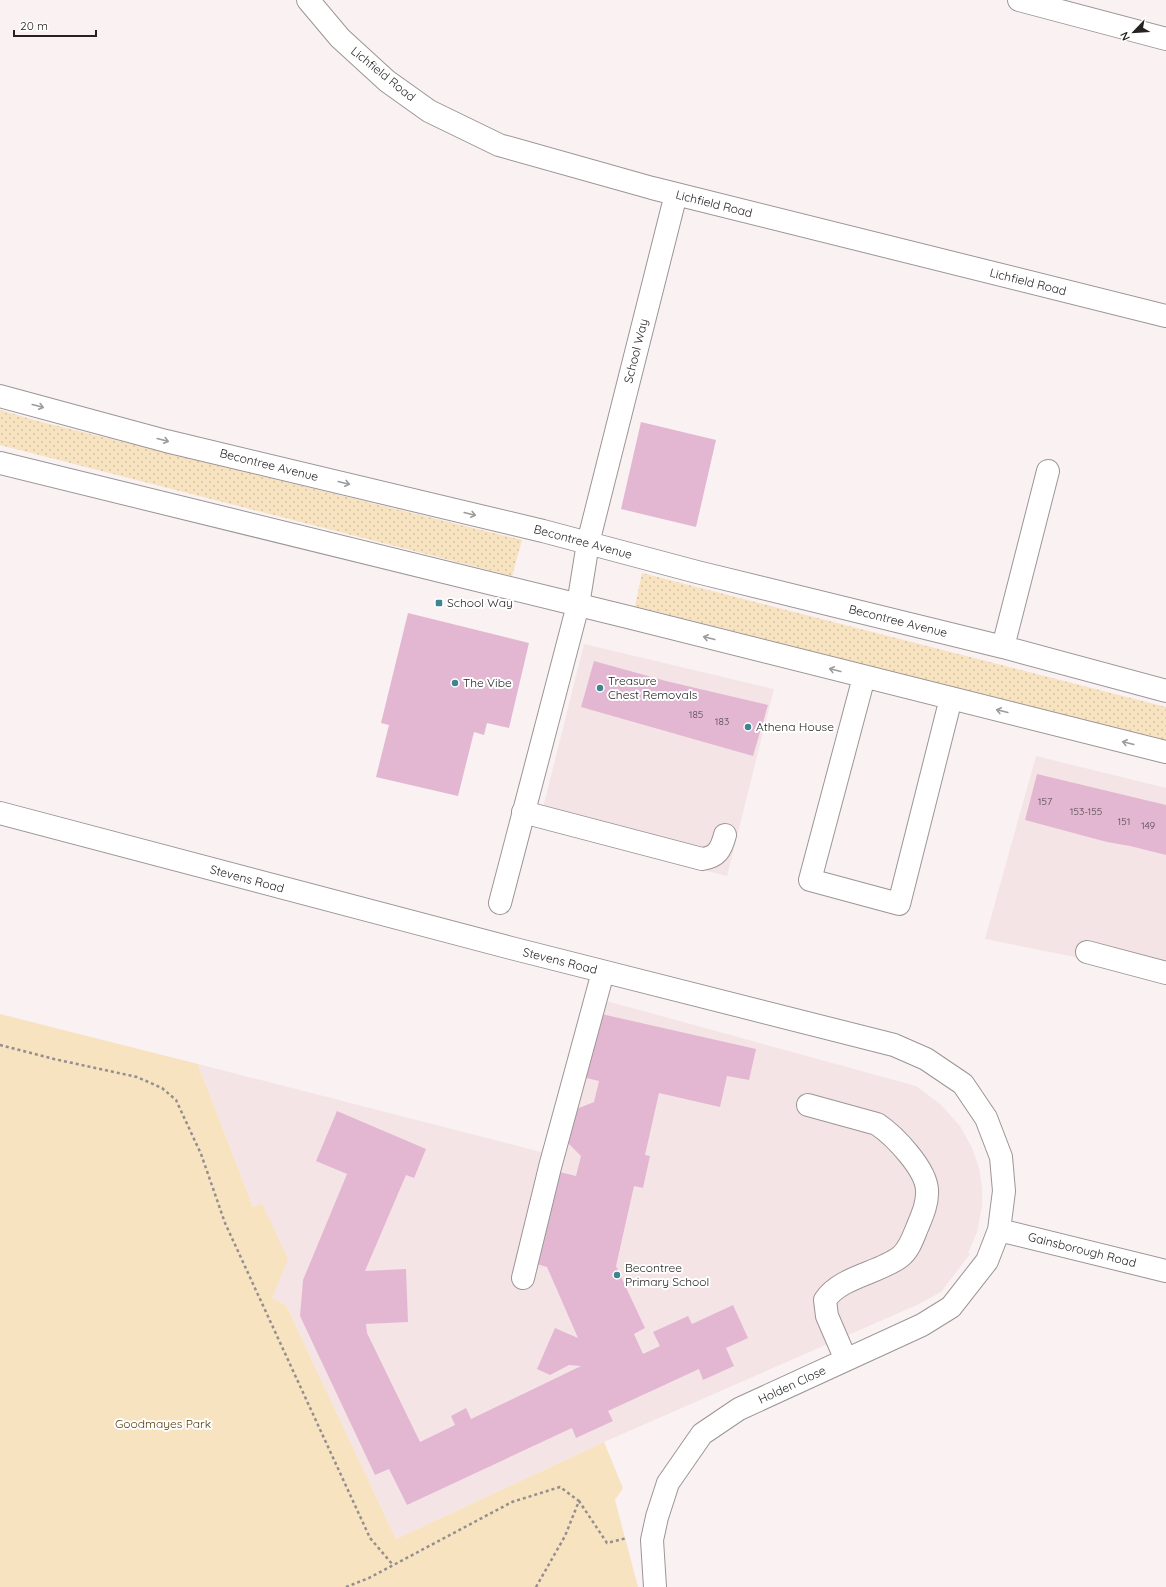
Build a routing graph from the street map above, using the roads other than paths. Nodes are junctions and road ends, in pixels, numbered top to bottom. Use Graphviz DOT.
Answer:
graph roads {
  1 [pos="308,0"];
  2 [pos="1019,0"];
  3 [pos="1166,38"];
  4 [pos="676,194"];
  5 [pos="1166,316"];
  6 [pos="0,396"];
  7 [pos="0,464"];
  8 [pos="1048,472"];
  9 [pos="588,543"];
  10 [pos="578,605"];
  11 [pos="1003,647"];
  12 [pos="864,677"];
  13 [pos="1166,691"];
  14 [pos="951,698"];
  15 [pos="1166,752"];
  16 [pos="523,812"];
  17 [pos="0,813"];
  18 [pos="725,835"];
  19 [pos="500,903"];
  20 [pos="1087,952"];
  21 [pos="603,972"];
  22 [pos="1166,973"];
  23 [pos="808,1105"];
  24 [pos="999,1230"];
  25 [pos="1166,1271"];
  26 [pos="523,1278"];
  27 [pos="846,1360"];
  28 [pos="655,1587"];
  1 -- 4 [label="street, Lichfield Road"];
  2 -- 3 [label="street"];
  4 -- 5 [label="street, Lichfield Road"];
  4 -- 9 [label="street, School Way"];
  6 -- 9 [label="street, Becontree Avenue, one-way"];
  7 -- 10 [label="street"];
  8 -- 11 [label="street"];
  9 -- 10 [label="street, School Way"];
  9 -- 11 [label="street, Becontree Avenue"];
  12 -- 10 [label="street, one-way"];
  10 -- 16 [label="street, School Way"];
  11 -- 13 [label="street, Becontree Avenue"];
  12 -- 14 [label="street"];
  12 -- 14 [label="street"];
  15 -- 14 [label="street, one-way"];
  16 -- 18 [label="street"];
  16 -- 19 [label="street, School Way"];
  17 -- 21 [label="street, Stevens Road"];
  20 -- 22 [label="street"];
  21 -- 24 [label="street, Stevens Road"];
  21 -- 26 [label="street"];
  23 -- 27 [label="street"];
  24 -- 25 [label="street, Gainsborough Road"];
  24 -- 27 [label="street, Holden Close"];
  27 -- 28 [label="street, Holden Close"];
}
